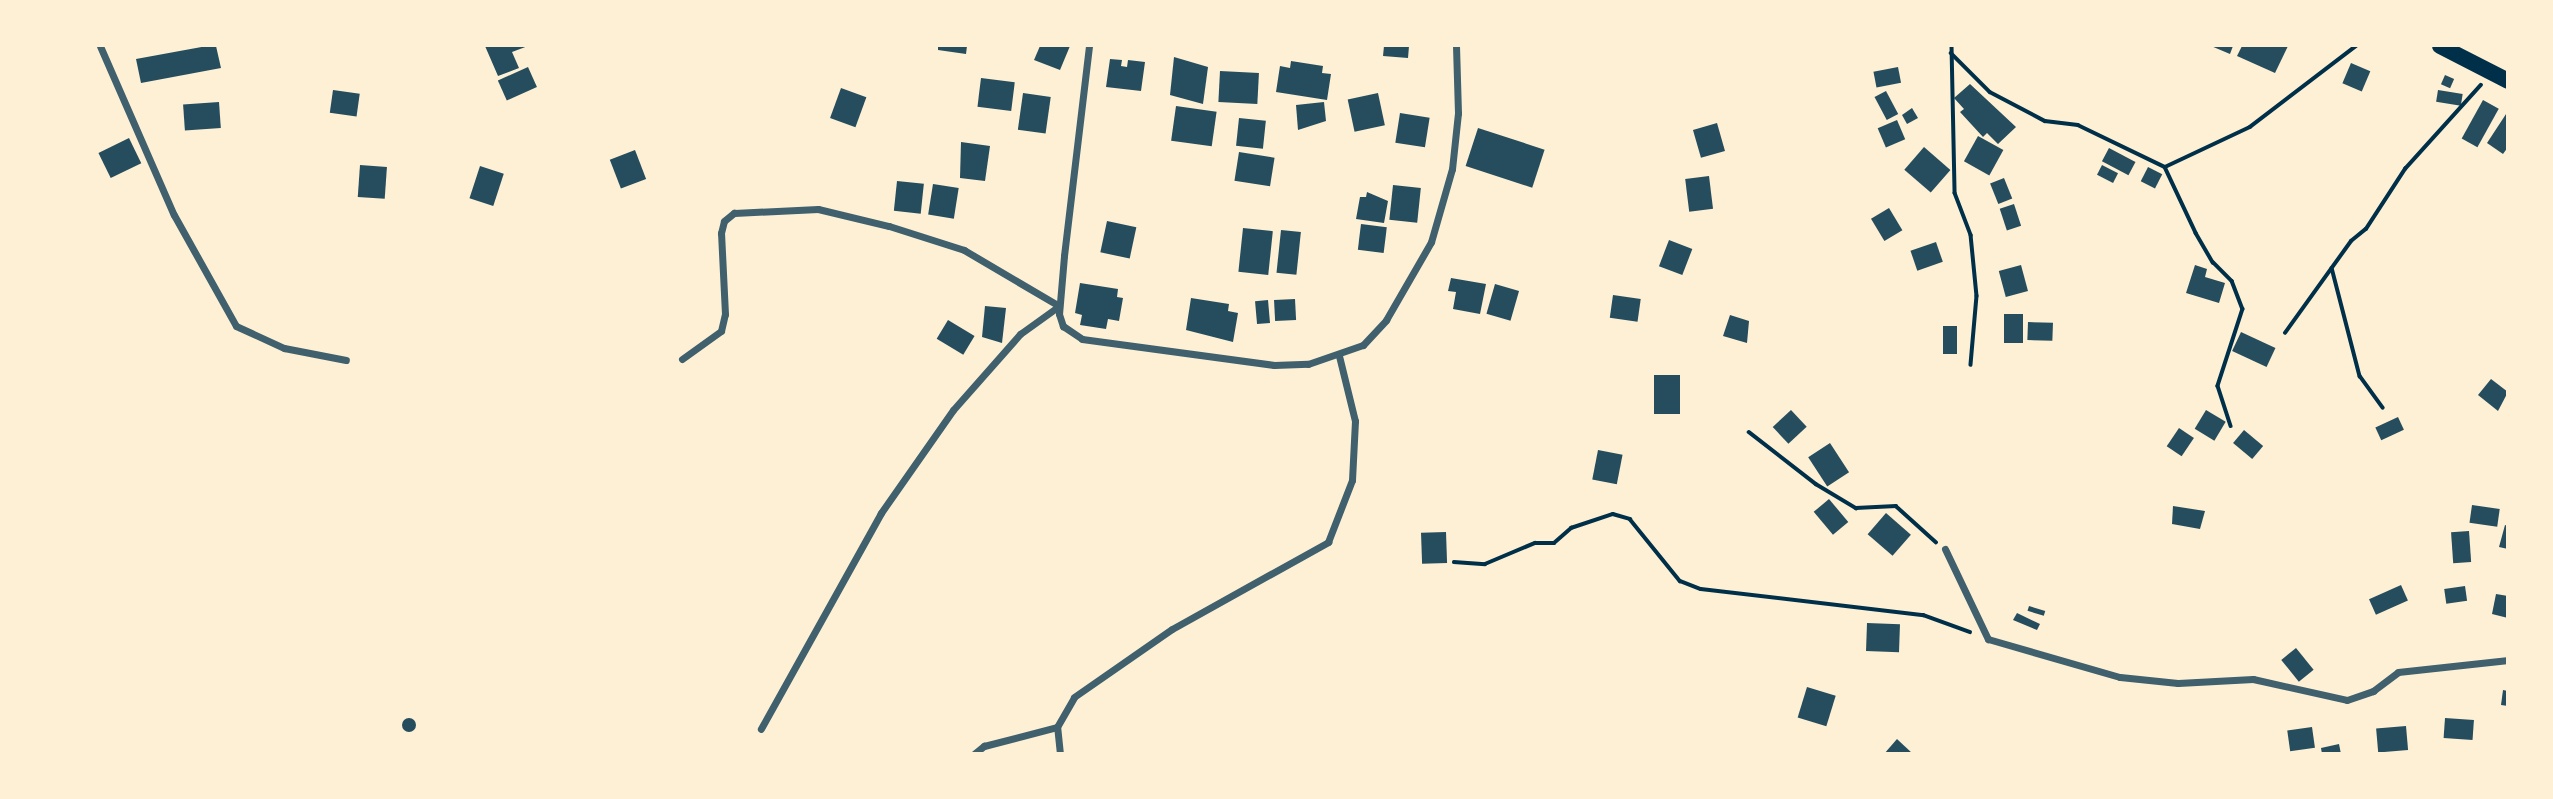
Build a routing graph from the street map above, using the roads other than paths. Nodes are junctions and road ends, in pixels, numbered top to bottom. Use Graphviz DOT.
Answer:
graph roads {
  1 [pos="100,46"];
  2 [pos="1089,46"];
  3 [pos="1456,46"];
  4 [pos="2440,46"];
  5 [pos="2508,81"];
  6 [pos="1059,306"];
  7 [pos="1339,356"];
  8 [pos="682,359"];
  9 [pos="346,360"];
  10 [pos="1945,549"];
  11 [pos="2508,660"];
  12 [pos="1057,727"];
  13 [pos="761,729"];
  14 [pos="974,754"];
  15 [pos="1059,754"];
  1 -- 9 [label="street"];
  2 -- 6 [label="street"];
  3 -- 7 [label="street"];
  4 -- 5 [label="main road"];
  6 -- 7 [label="street"];
  6 -- 8 [label="street"];
  6 -- 13 [label="street"];
  7 -- 12 [label="street"];
  10 -- 11 [label="street"];
  12 -- 14 [label="street"];
  12 -- 15 [label="street"];
}
